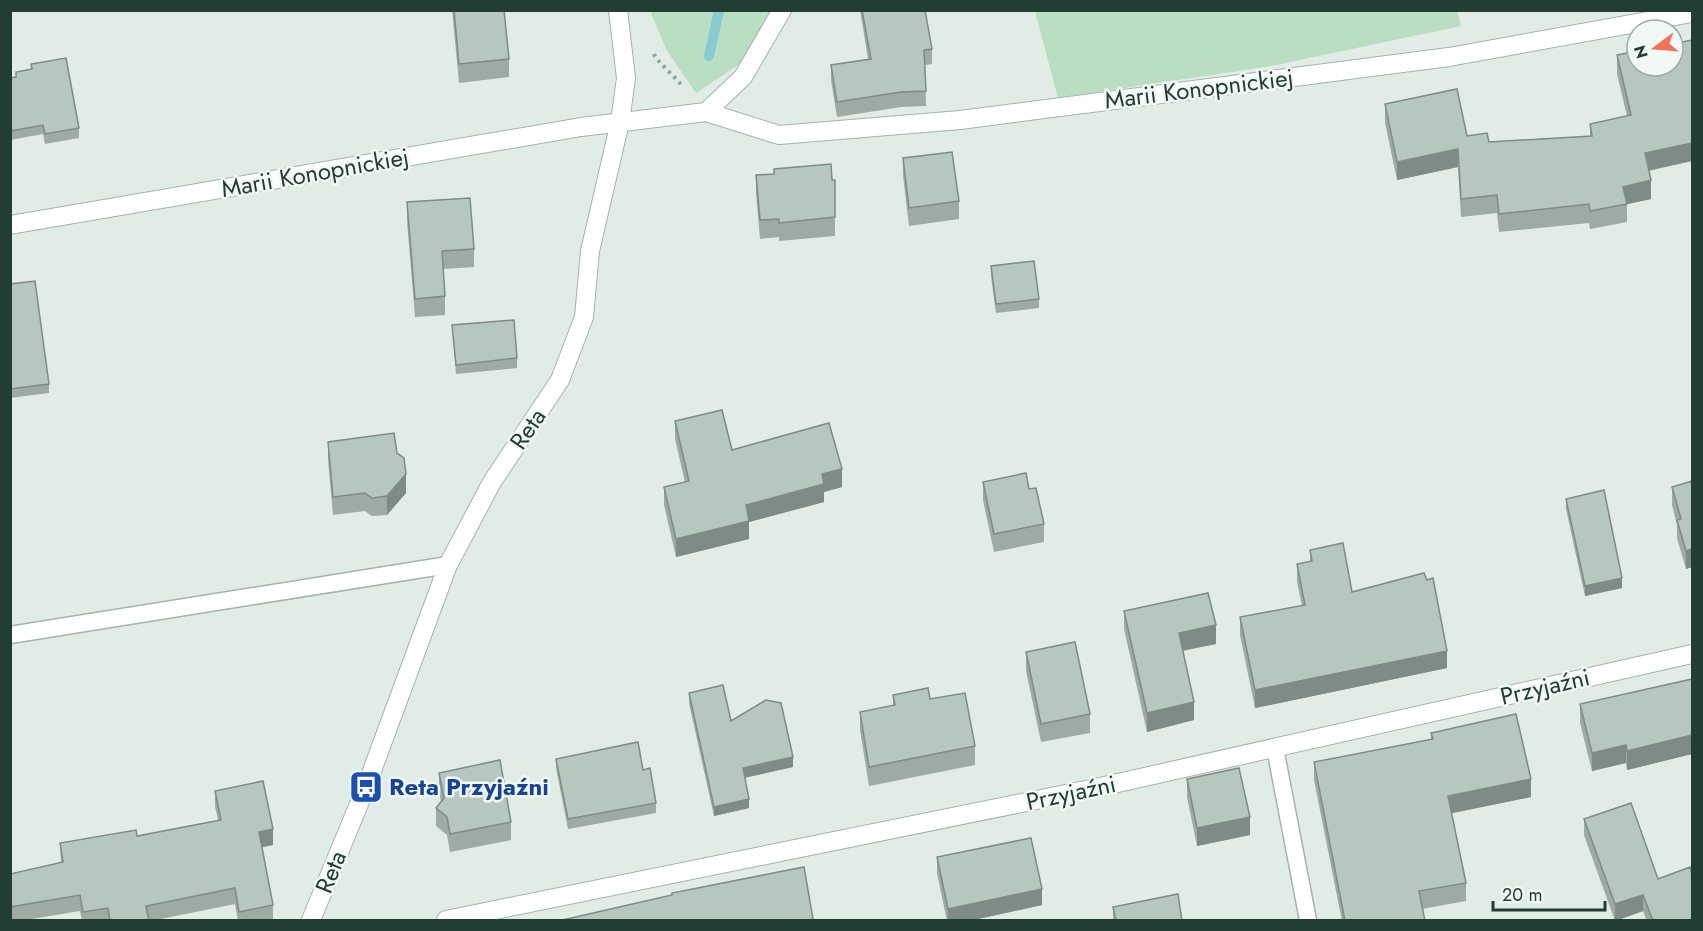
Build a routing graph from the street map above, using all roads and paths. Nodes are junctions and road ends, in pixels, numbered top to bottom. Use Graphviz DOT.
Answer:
graph roads {
  1 [pos="618,10"];
  2 [pos="782,10"];
  3 [pos="1692,13"];
  4 [pos="652,47"];
  5 [pos="700,112"];
  6 [pos="620,122"];
  7 [pos="10,225"];
  8 [pos="448,565"];
  9 [pos="10,635"];
  10 [pos="1692,654"];
  11 [pos="1275,748"];
  12 [pos="311,921"];
  13 [pos="446,921"];
  14 [pos="1308,921"];
  1 -- 6 [label="street, Reta"];
  2 -- 5 [label="street"];
  3 -- 5 [label="street, Marii Konopnickiej"];
  4 -- 5 [label="path"];
  5 -- 6 [label="street"];
  6 -- 7 [label="street, Marii Konopnickiej"];
  6 -- 8 [label="street, Reta"];
  8 -- 9 [label="lane"];
  8 -- 12 [label="street, Reta"];
  10 -- 11 [label="street, Przyjaźni"];
  11 -- 13 [label="street, Przyjaźni"];
  11 -- 14 [label="lane"];
}
